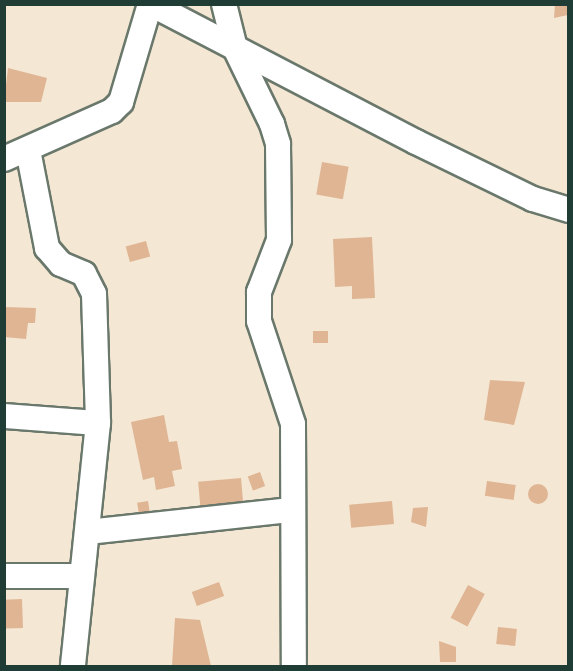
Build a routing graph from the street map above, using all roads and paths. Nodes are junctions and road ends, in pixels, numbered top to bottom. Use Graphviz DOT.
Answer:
graph roads {
  1 [pos="150,4"];
  2 [pos="224,4"];
  3 [pos="236,48"];
  4 [pos="28,150"];
  5 [pos="4,159"];
  6 [pos="568,210"];
  7 [pos="4,416"];
  8 [pos="98,423"];
  9 [pos="291,510"];
  10 [pos="88,532"];
  11 [pos="4,576"];
  12 [pos="82,576"];
  13 [pos="73,666"];
  14 [pos="294,666"];
  1 -- 3 [label="street"];
  1 -- 4 [label="street"];
  2 -- 3 [label="street"];
  3 -- 6 [label="street"];
  3 -- 9 [label="street"];
  4 -- 5 [label="street"];
  4 -- 8 [label="street"];
  7 -- 8 [label="street"];
  8 -- 10 [label="street"];
  9 -- 10 [label="street"];
  9 -- 14 [label="street"];
  10 -- 12 [label="street"];
  11 -- 12 [label="street"];
  12 -- 13 [label="street"];
}
